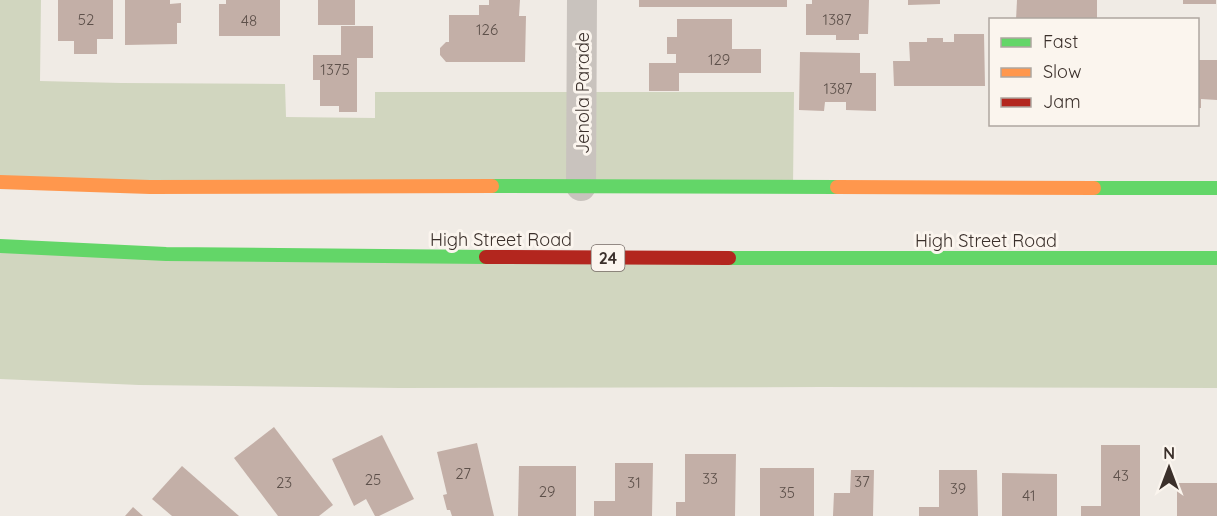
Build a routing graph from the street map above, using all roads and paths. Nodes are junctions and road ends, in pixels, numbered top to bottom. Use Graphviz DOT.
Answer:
graph roads {
  1 [pos="582,0"];
  2 [pos="0,182"];
  3 [pos="581,186"];
  4 [pos="1217,188"];
  5 [pos="0,246"];
  6 [pos="1217,258"];
  1 -- 3 [label="street, Jenola Parade"];
  2 -- 3 [label="main road"];
  3 -- 4 [label="main road"];
  5 -- 6 [label="main road, High Street Road / 24"];
}
